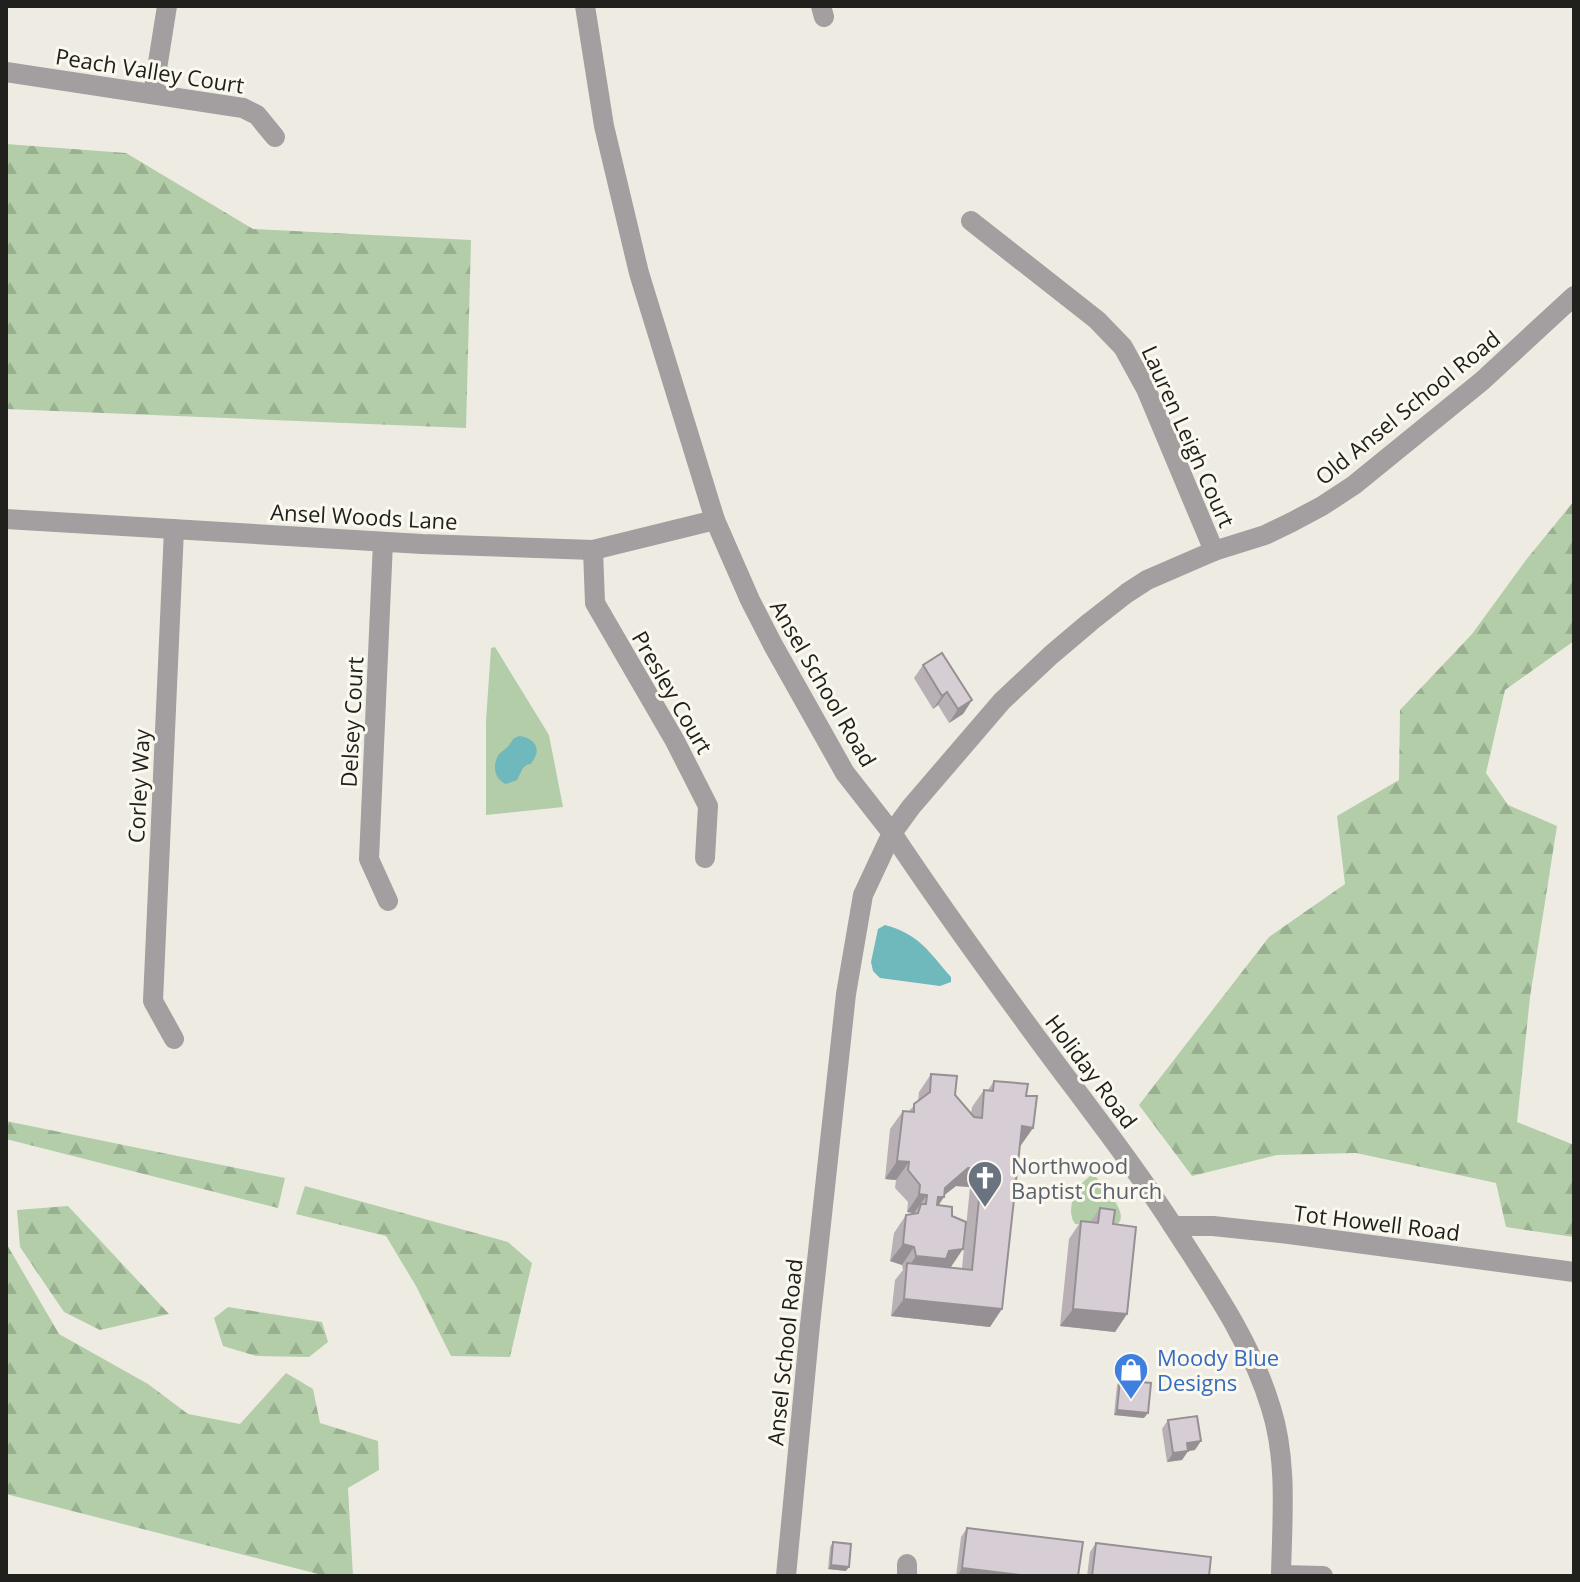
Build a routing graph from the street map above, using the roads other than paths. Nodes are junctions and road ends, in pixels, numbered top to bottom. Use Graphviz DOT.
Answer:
graph roads {
  1 [pos="167,6"];
  2 [pos="585,6"];
  3 [pos="6,72"];
  4 [pos="153,94"];
  5 [pos="275,137"];
  6 [pos="971,221"];
  7 [pos="1574,296"];
  8 [pos="6,519"];
  9 [pos="715,520"];
  10 [pos="174,529"];
  11 [pos="383,542"];
  12 [pos="593,550"];
  13 [pos="1214,551"];
  14 [pos="892,833"];
  15 [pos="705,858"];
  16 [pos="388,901"];
  17 [pos="174,1039"];
  18 [pos="1173,1226"];
  19 [pos="1574,1272"];
  20 [pos="1281,1575"];
  21 [pos="786,1576"];
  22 [pos="1323,1576"];
  1 -- 4 [label="street"];
  2 -- 9 [label="street, Ansel School Road"];
  3 -- 4 [label="street, Peach Valley Court"];
  4 -- 5 [label="street, Peach Valley Court"];
  6 -- 13 [label="street, Lauren Leigh Court"];
  7 -- 13 [label="street, Old Ansel School Road"];
  8 -- 10 [label="street, Ansel Woods Lane"];
  9 -- 12 [label="street, Ansel Woods Lane"];
  9 -- 14 [label="street, Ansel School Road"];
  10 -- 11 [label="street, Ansel Woods Lane"];
  10 -- 17 [label="street, Corley Way"];
  11 -- 12 [label="street, Ansel Woods Lane"];
  11 -- 16 [label="street, Delsey Court"];
  12 -- 15 [label="street, Presley Court"];
  13 -- 14 [label="street, Old Ansel School Road"];
  14 -- 18 [label="street, Holiday Road"];
  14 -- 21 [label="street, Ansel School Road"];
  18 -- 19 [label="street, Tot Howell Road"];
  18 -- 20 [label="street, Holiday Road"];
  20 -- 22 [label="street"];
}
